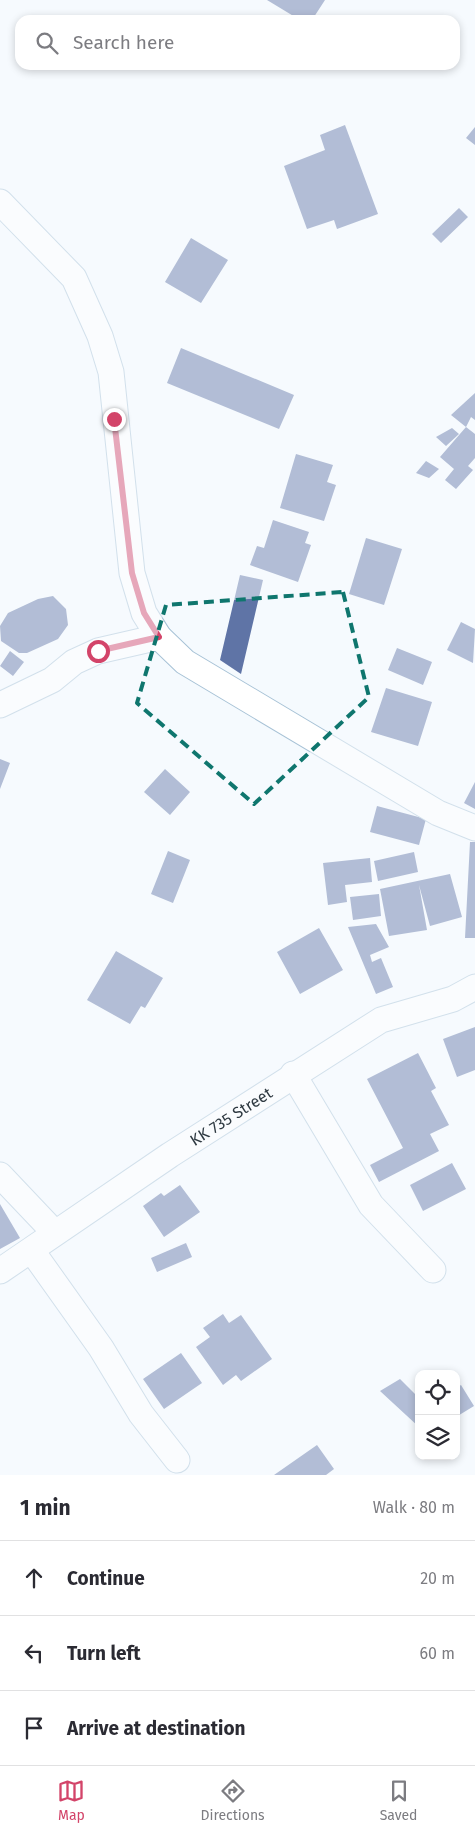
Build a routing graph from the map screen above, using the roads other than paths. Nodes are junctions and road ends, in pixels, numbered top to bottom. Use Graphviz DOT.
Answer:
graph roads {
  1 [pos="0,202"];
  2 [pos="159,637"];
  3 [pos="0,705"];
  4 [pos="475,828"];
  5 [pos="475,987"];
  6 [pos="293,1074"];
  7 [pos="0,1174"];
  8 [pos="54,1232"];
  9 [pos="32,1250"];
  10 [pos="433,1270"];
  11 [pos="0,1271"];
  12 [pos="177,1460"];
  1 -- 2 [label="street"];
  2 -- 3 [label="street"];
  2 -- 4 [label="street"];
  5 -- 6 [label="street, KK 735 Street"];
  6 -- 8 [label="street, KK 735 Street"];
  6 -- 10 [label="street"];
  7 -- 8 [label="street"];
  8 -- 9 [label="street, KK 735 Street"];
  9 -- 11 [label="street, KK 735 Street"];
  9 -- 12 [label="street"];
}
